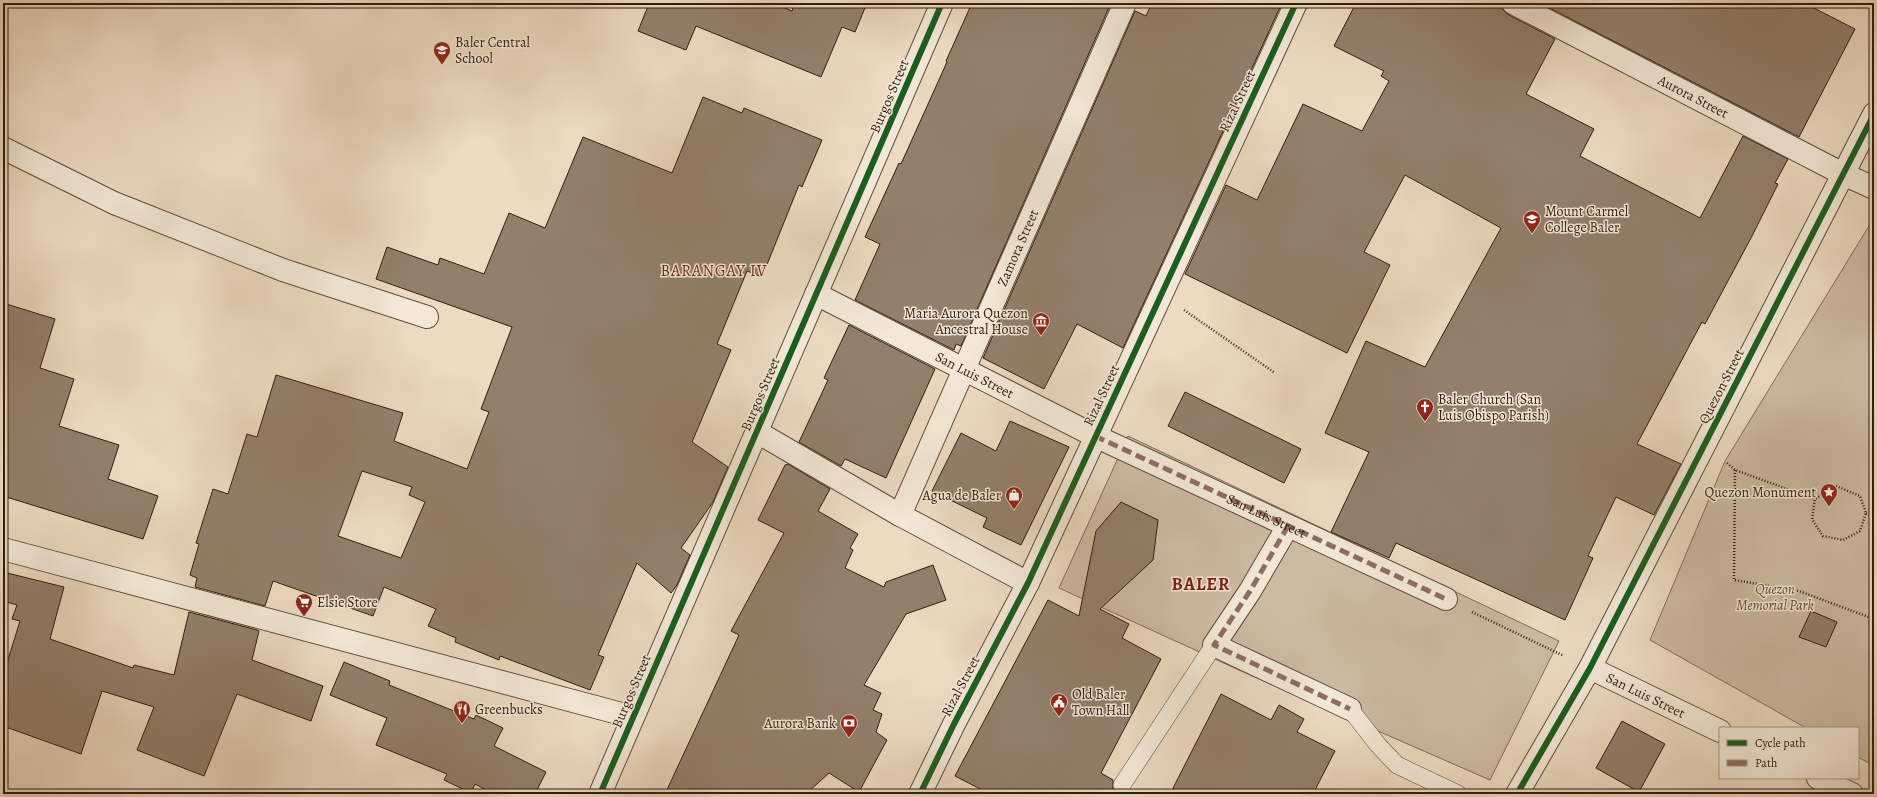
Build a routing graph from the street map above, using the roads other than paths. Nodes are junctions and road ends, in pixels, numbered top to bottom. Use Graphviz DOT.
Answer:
graph roads {
  1 [pos="942,3"];
  2 [pos="1125,3"];
  3 [pos="1296,3"];
  4 [pos="1513,3"];
  5 [pos="1874,114"];
  6 [pos="3,148"];
  7 [pos="1843,174"];
  8 [pos="1874,188"];
  9 [pos="816,294"];
  10 [pos="427,317"];
  11 [pos="964,370"];
  12 [pos="757,432"];
  13 [pos="1095,436"];
  14 [pos="900,515"];
  15 [pos="1288,526"];
  16 [pos="3,549"];
  17 [pos="1028,583"];
  18 [pos="1446,599"];
  19 [pos="1214,645"];
  20 [pos="1590,668"];
  21 [pos="1350,709"];
  22 [pos="633,717"];
  23 [pos="1719,731"];
  24 [pos="1820,779"];
  25 [pos="1122,784"];
  26 [pos="600,794"];
  27 [pos="920,794"];
  28 [pos="1458,794"];
  29 [pos="1517,794"];
  30 [pos="1852,794"];
  1 -- 9 [label="street, Burgos Street"];
  2 -- 11 [label="street, Zamora Street"];
  3 -- 13 [label="street, Rizal Street"];
  4 -- 7 [label="street, Aurora Street"];
  5 -- 7 [label="street, Quezon Street"];
  6 -- 10 [label="street"];
  7 -- 8 [label="street, Aurora Street"];
  7 -- 20 [label="street, Quezon Street"];
  9 -- 11 [label="street, San Luis Street"];
  9 -- 12 [label="street, Burgos Street"];
  11 -- 13 [label="street, San Luis Street"];
  11 -- 14 [label="street, Zamora Street"];
  12 -- 14 [label="street"];
  12 -- 22 [label="street, Burgos Street"];
  13 -- 15 [label="street, San Luis Street"];
  13 -- 17 [label="street, Rizal Street"];
  14 -- 17 [label="street"];
  15 -- 18 [label="street, San Luis Street"];
  15 -- 19 [label="street"];
  16 -- 22 [label="street"];
  17 -- 27 [label="street, Rizal Street"];
  19 -- 21 [label="street"];
  19 -- 25 [label="lane"];
  20 -- 23 [label="street, San Luis Street"];
  20 -- 29 [label="street, Quezon Street"];
  21 -- 28 [label="lane"];
  22 -- 26 [label="street, Burgos Street"];
  24 -- 30 [label="street"];
}
